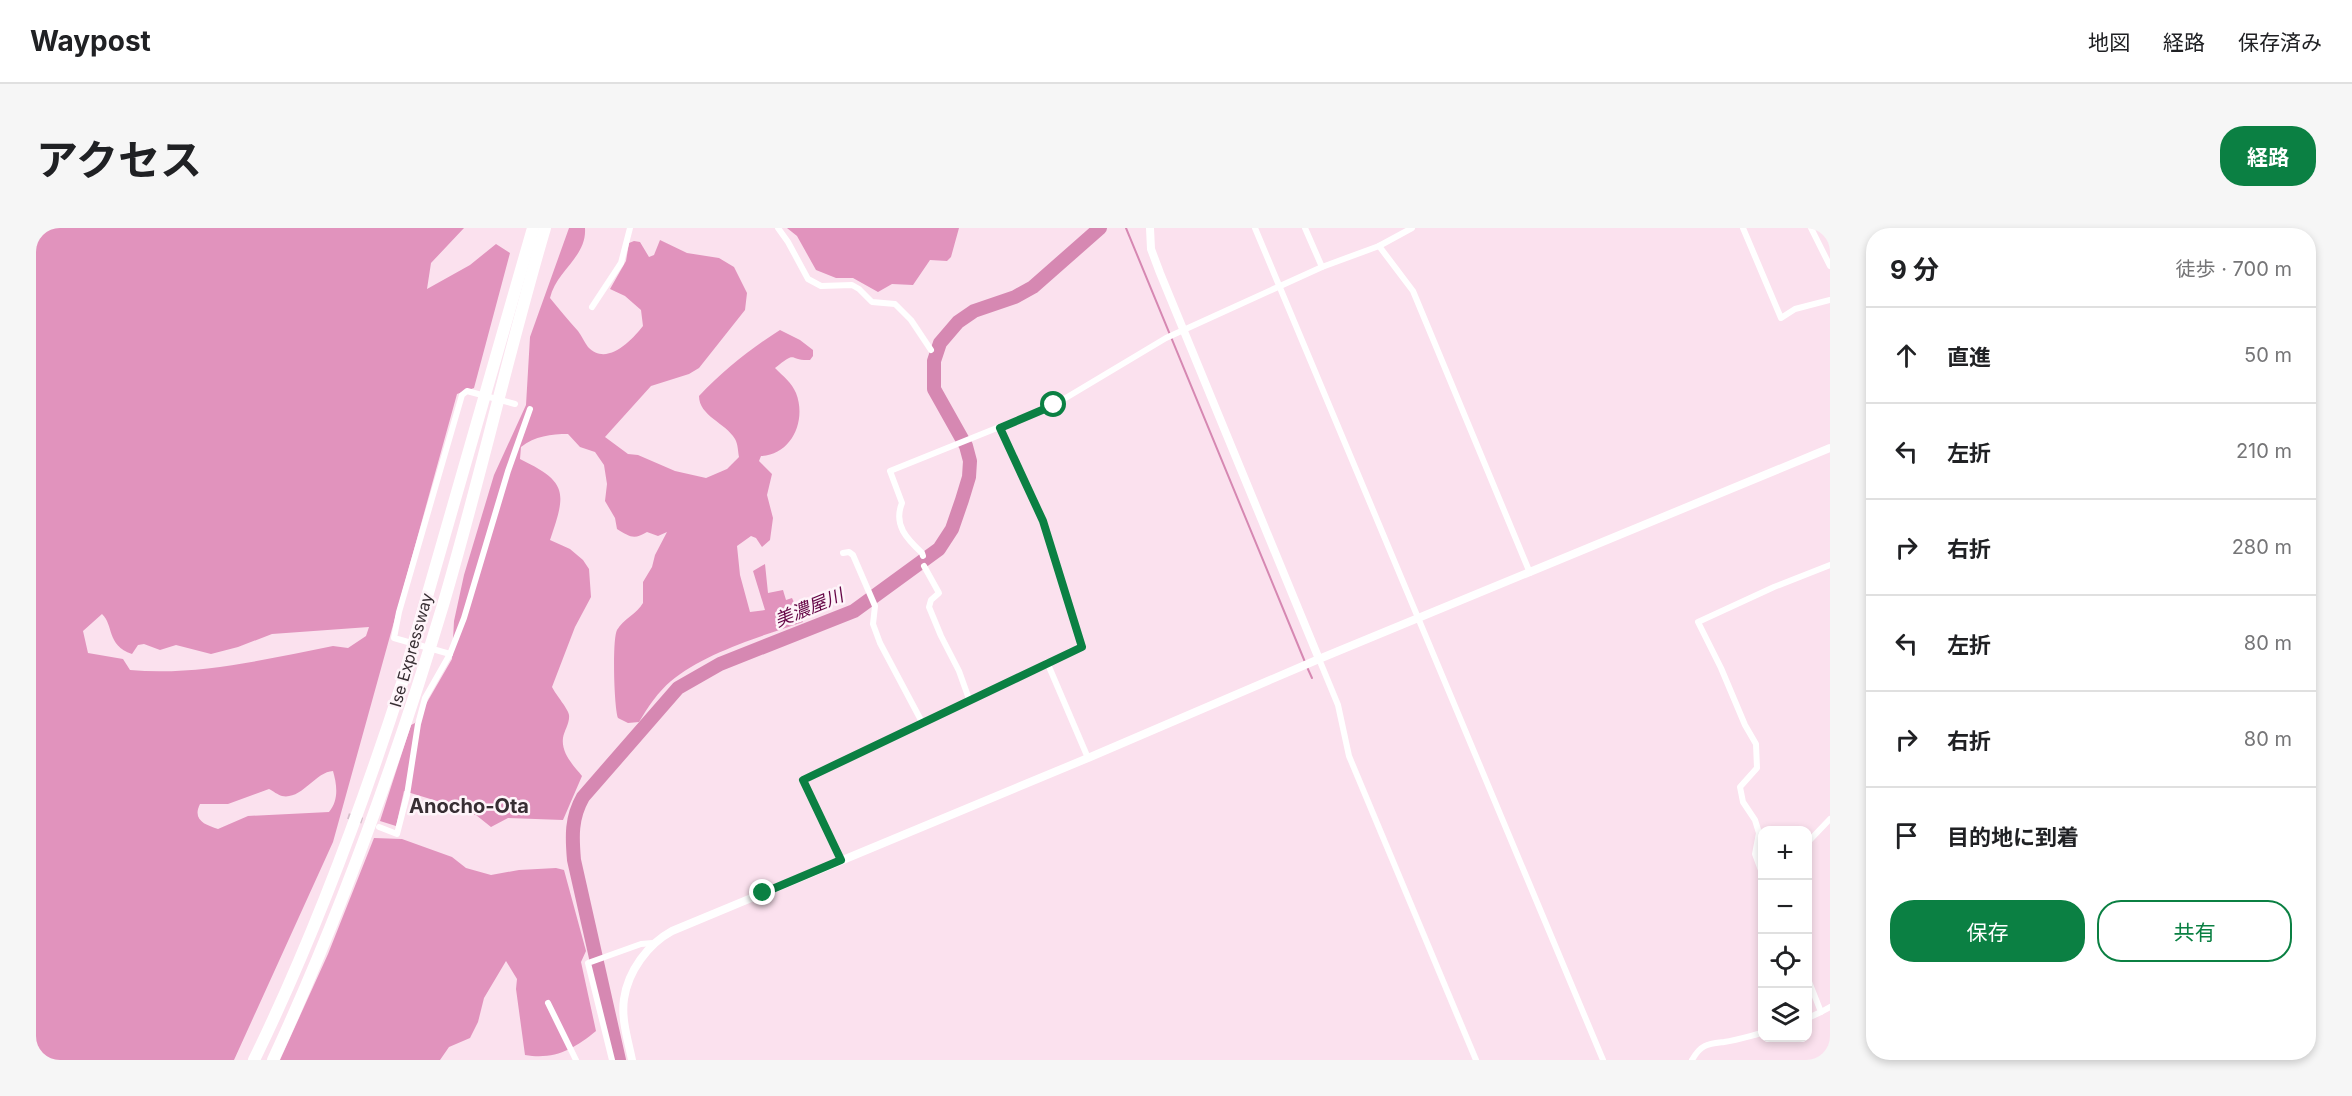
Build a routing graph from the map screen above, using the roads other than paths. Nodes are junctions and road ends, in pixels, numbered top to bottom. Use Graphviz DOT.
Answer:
graph roads {
  1 [pos="533,228"];
  2 [pos="545,228"];
  3 [pos="630,228"];
  4 [pos="778,228"];
  5 [pos="1150,228"];
  6 [pos="1255,228"];
  7 [pos="1305,228"];
  8 [pos="1410,228"];
  9 [pos="1743,228"];
  10 [pos="1811,228"];
  11 [pos="1379,246"];
  12 [pos="1830,266"];
  13 [pos="1322,267"];
  14 [pos="1279,286"];
  15 [pos="1830,300"];
  16 [pos="592,307"];
  17 [pos="1185,331"];
  18 [pos="931,350"];
  19 [pos="515,404"];
  20 [pos="530,409"];
  21 [pos="1000,428"];
  22 [pos="1830,448"];
  23 [pos="843,553"];
  24 [pos="923,556"];
  25 [pos="1830,565"];
  26 [pos="924,566"];
  27 [pos="1530,573"];
  28 [pos="1420,619"];
  29 [pos="450,654"];
  30 [pos="1319,659"];
  31 [pos="1047,662"];
  32 [pos="969,699"];
  33 [pos="923,724"];
  34 [pos="1088,758"];
  35 [pos="1830,819"];
  36 [pos="379,827"];
  37 [pos="1758,830"];
  38 [pos="1758,838"];
  39 [pos="1812,838"];
  40 [pos="841,860"];
  41 [pos="1758,862"];
  42 [pos="653,943"];
  43 [pos="1812,988"];
  44 [pos="548,1003"];
  45 [pos="1830,1007"];
  46 [pos="1821,1012"];
  47 [pos="1812,1016"];
  48 [pos="1758,1034"];
  49 [pos="254,1060"];
  50 [pos="273,1060"];
  51 [pos="576,1060"];
  52 [pos="612,1060"];
  53 [pos="632,1060"];
  54 [pos="1476,1060"];
  55 [pos="1603,1060"];
  56 [pos="1692,1060"];
  1 -- 49 [label="highway, Ise Expressway"];
  2 -- 50 [label="highway, Ise Expressway"];
  3 -- 16 [label="street"];
  4 -- 18 [label="street"];
  5 -- 17 [label="street"];
  6 -- 14 [label="street"];
  7 -- 13 [label="street"];
  8 -- 11 [label="street"];
  9 -- 15 [label="street"];
  10 -- 12 [label="street"];
  11 -- 13 [label="street"];
  11 -- 27 [label="street"];
  13 -- 14 [label="street"];
  14 -- 17 [label="street"];
  14 -- 28 [label="street"];
  17 -- 21 [label="street"];
  17 -- 30 [label="street"];
  19 -- 29 [label="street"];
  20 -- 29 [label="street"];
  21 -- 24 [label="street"];
  21 -- 31 [label="street"];
  22 -- 27 [label="street"];
  23 -- 33 [label="street"];
  25 -- 37 [label="street"];
  26 -- 32 [label="street"];
  27 -- 28 [label="street"];
  28 -- 30 [label="street"];
  28 -- 55 [label="street"];
  29 -- 36 [label="street"];
  30 -- 34 [label="street"];
  30 -- 54 [label="street"];
  31 -- 32 [label="street"];
  31 -- 34 [label="street"];
  32 -- 33 [label="street"];
  33 -- 40 [label="street"];
  34 -- 40 [label="street"];
  35 -- 39 [label="street"];
  38 -- 41 [label="street"];
  40 -- 42 [label="street"];
  42 -- 52 [label="street"];
  42 -- 53 [label="street"];
  43 -- 46 [label="street"];
  44 -- 51 [label="street"];
  45 -- 46 [label="street"];
  46 -- 47 [label="street"];
  48 -- 56 [label="street"];
}
